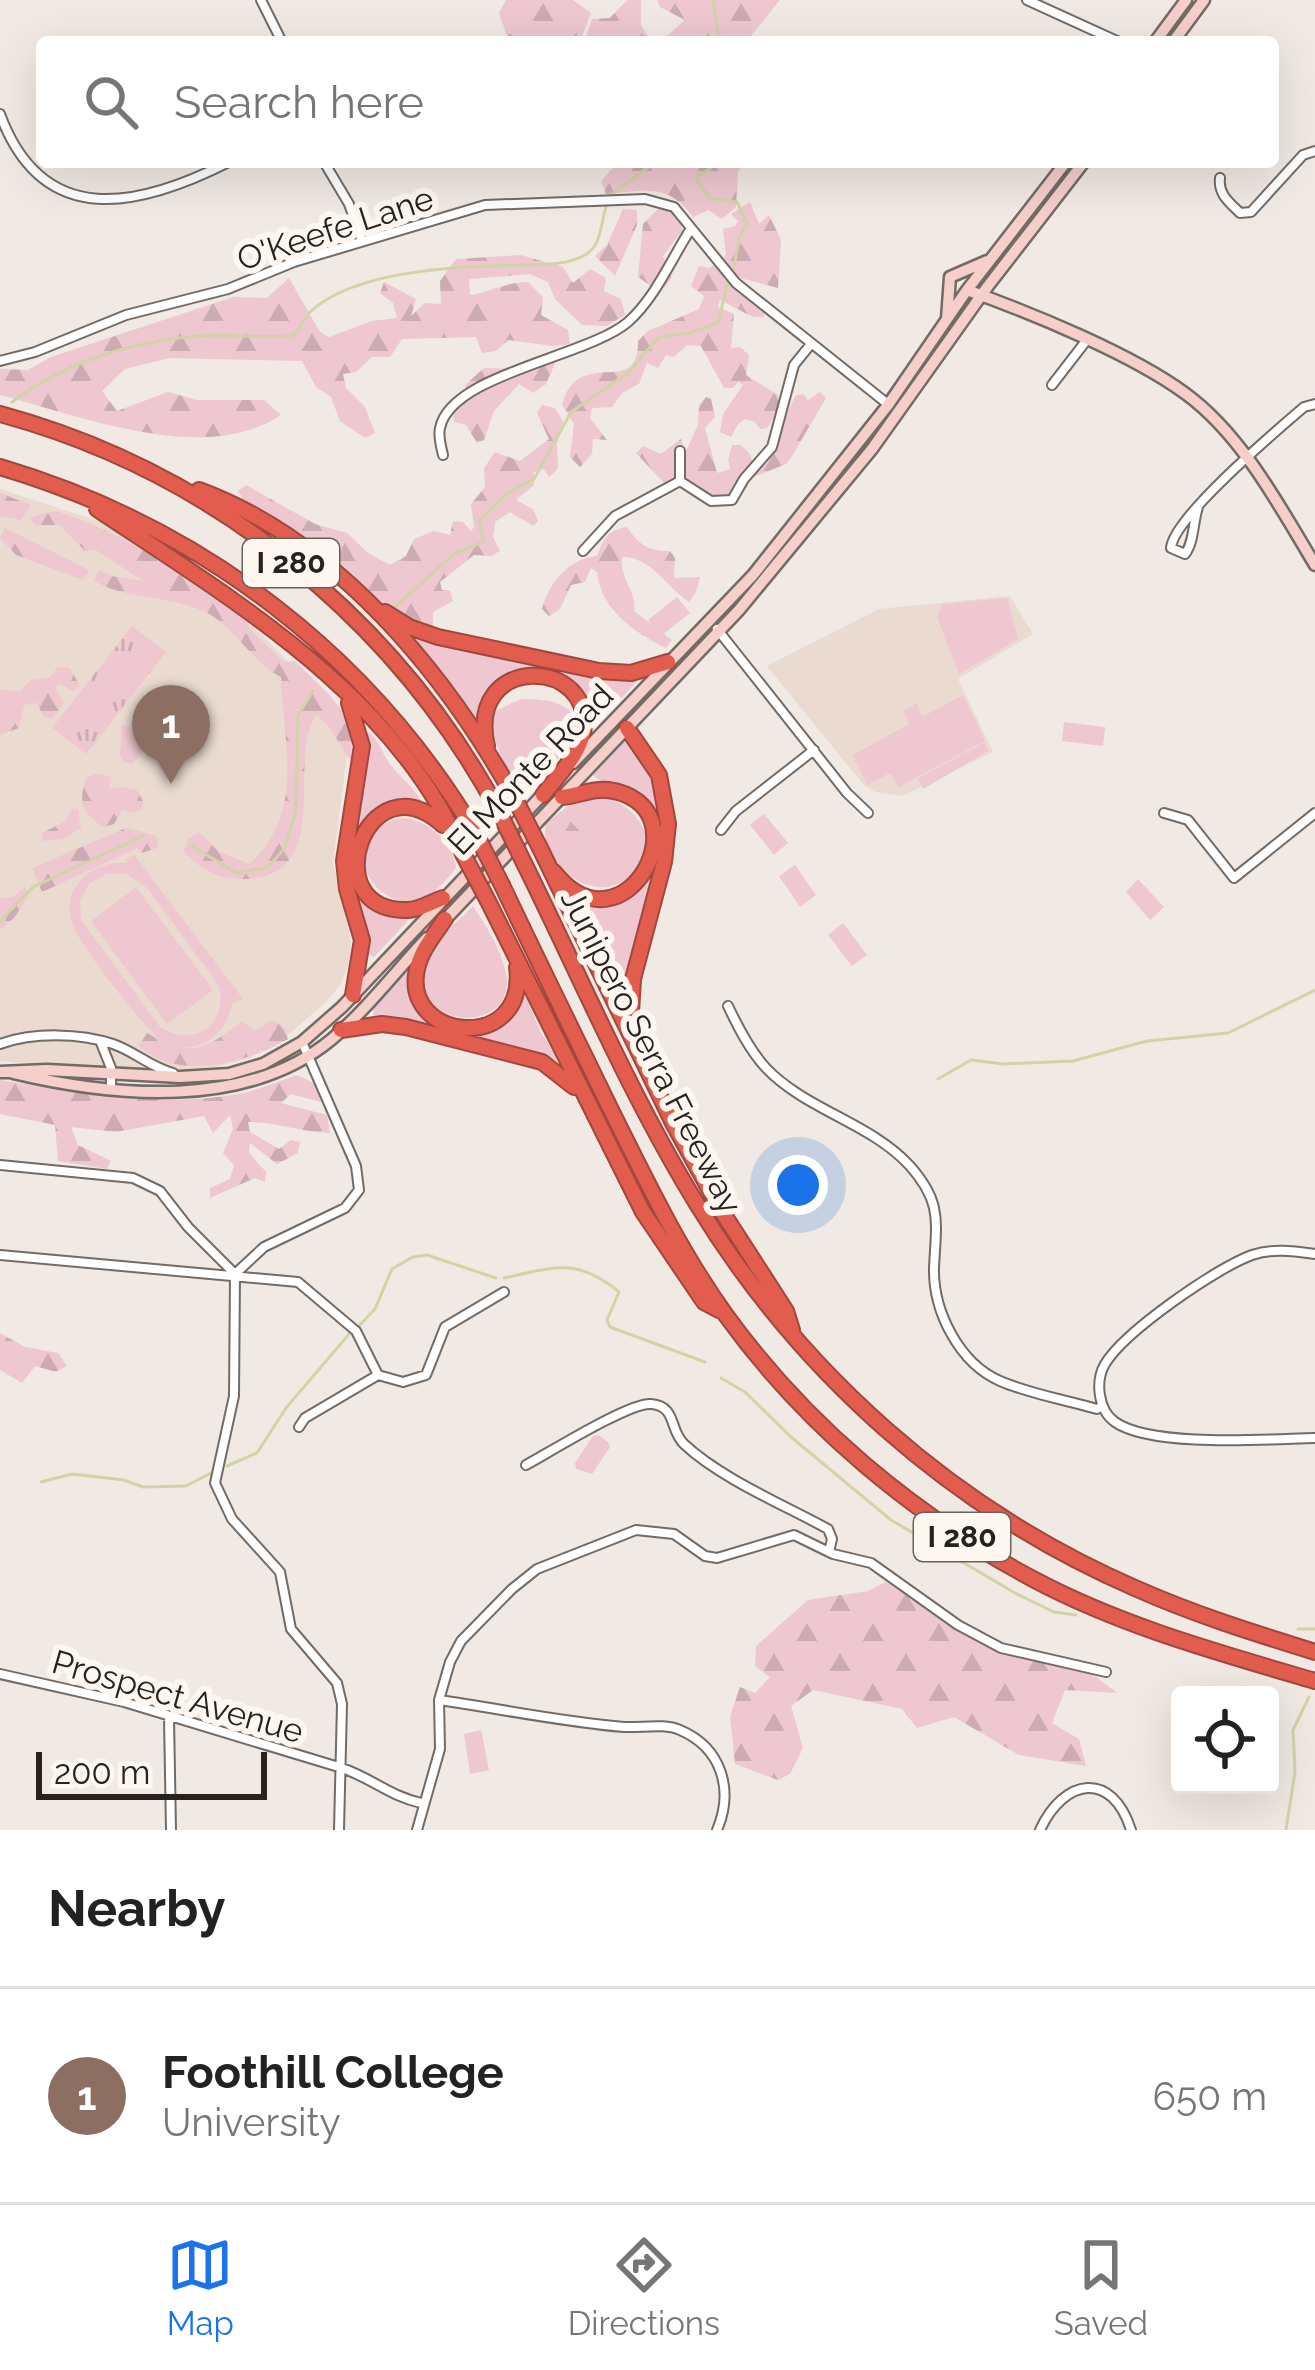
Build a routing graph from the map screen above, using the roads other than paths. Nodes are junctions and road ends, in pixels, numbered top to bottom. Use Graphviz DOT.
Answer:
graph roads {
  1 [pos="261,0"];
  2 [pos="1027,0"];
  3 [pos="1186,0"];
  4 [pos="1204,0"];
  5 [pos="279,36"];
  6 [pos="1106,36"];
  7 [pos="1159,36"];
  8 [pos="1177,36"];
  9 [pos="0,114"];
  10 [pos="1315,152"];
  11 [pos="216,168"];
  12 [pos="328,168"];
  13 [pos="1061,168"];
  14 [pos="1079,168"];
  15 [pos="1220,178"];
  16 [pos="690,230"];
  17 [pos="362,241"];
  18 [pos="990,260"];
  19 [pos="967,290"];
  20 [pos="982,296"];
  21 [pos="947,319"];
  22 [pos="1086,341"];
  23 [pos="811,344"];
  24 [pos="0,361"];
  25 [pos="1052,385"];
  26 [pos="1315,404"];
  27 [pos="888,405"];
  28 [pos="901,412"];
  29 [pos="0,414"];
  30 [pos="680,451"];
  31 [pos="443,455"];
  32 [pos="1246,458"];
  33 [pos="0,467"];
  34 [pos="172,480"];
  35 [pos="680,481"];
  36 [pos="76,493"];
  37 [pos="1198,508"];
  38 [pos="583,551"];
  39 [pos="1315,565"];
  40 [pos="337,576"];
  41 [pos="709,620"];
  42 [pos="719,632"];
  43 [pos="668,662"];
  44 [pos="335,685"];
  45 [pos="627,728"];
  46 [pos="814,750"];
  47 [pos="491,756"];
  48 [pos="542,795"];
  49 [pos="562,797"];
  50 [pos="868,813"];
  51 [pos="1164,813"];
  52 [pos="1315,813"];
  53 [pos="721,830"];
  54 [pos="540,848"];
  55 [pos="463,854"];
  56 [pos="443,898"];
  57 [pos="445,919"];
  58 [pos="502,929"];
  59 [pos="352,995"];
  60 [pos="728,1006"];
  61 [pos="341,1030"];
  62 [pos="629,1034"];
  63 [pos="2,1041"];
  64 [pos="100,1042"];
  65 [pos="302,1042"];
  66 [pos="309,1055"];
  67 [pos="7,1072"];
  68 [pos="111,1073"];
  69 [pos="205,1076"];
  70 [pos="111,1087"];
  71 [pos="587,1104"];
  72 [pos="0,1165"];
  73 [pos="1315,1254"];
  74 [pos="0,1255"];
  75 [pos="235,1274"];
  76 [pos="504,1292"];
  77 [pos="724,1312"];
  78 [pos="795,1340"];
  79 [pos="378,1375"];
  80 [pos="1103,1406"];
  81 [pos="299,1427"];
  82 [pos="1315,1438"];
  83 [pos="526,1465"];
  84 [pos="829,1552"];
  85 [pos="1315,1652"];
  86 [pos="1106,1672"];
  87 [pos="0,1674"];
  88 [pos="1315,1685"];
  89 [pos="440,1700"];
  90 [pos="169,1718"];
  91 [pos="342,1768"];
  92 [pos="421,1803"];
  93 [pos="171,1830"];
  94 [pos="339,1830"];
  95 [pos="417,1830"];
  96 [pos="717,1830"];
  97 [pos="1040,1830"];
  98 [pos="1131,1830"];
  1 -- 5 [label="street"];
  2 -- 6 [label="street"];
  3 -- 7 [label="main road"];
  4 -- 8 [label="main road"];
  9 -- 11 [label="street"];
  10 -- 15 [label="street"];
  12 -- 17 [label="street"];
  13 -- 18 [label="main road"];
  14 -- 20 [label="main road, El Monte Road"];
  16 -- 17 [label="street, O'Keefe Lane"];
  16 -- 23 [label="street, O'Keefe Lane"];
  16 -- 31 [label="street"];
  17 -- 24 [label="street, O'Keefe Lane"];
  18 -- 19 [label="main road, El Monte Road"];
  18 -- 21 [label="main road"];
  19 -- 20 [label="main road"];
  19 -- 21 [label="main road, El Monte Road"];
  20 -- 22 [label="main road"];
  20 -- 28 [label="main road, El Monte Road"];
  21 -- 27 [label="main road, El Monte Road"];
  22 -- 25 [label="street"];
  22 -- 32 [label="main road"];
  23 -- 27 [label="street, O'Keefe Lane"];
  23 -- 35 [label="street"];
  26 -- 32 [label="street"];
  27 -- 28 [label="street, O'Keefe Lane"];
  27 -- 41 [label="main road, El Monte Road"];
  28 -- 42 [label="main road, El Monte Road"];
  29 -- 34 [label="highway, Junipero Serra Freeway / I 280"];
  30 -- 35 [label="street"];
  32 -- 37 [label="street"];
  32 -- 39 [label="main road"];
  33 -- 36 [label="highway, Junipero Serra Freeway / I 280"];
  34 -- 40 [label="highway"];
  34 -- 78 [label="highway, Junipero Serra Freeway / I 280, bridge"];
  35 -- 38 [label="street"];
  36 -- 44 [label="highway"];
  36 -- 77 [label="highway, Junipero Serra Freeway / I 280, bridge"];
  37 -- 37 [label="street"];
  40 -- 43 [label="highway"];
  40 -- 47 [label="highway"];
  41 -- 42 [label="street"];
  41 -- 43 [label="main road, El Monte Road"];
  42 -- 45 [label="main road, El Monte Road"];
  42 -- 46 [label="street"];
  43 -- 48 [label="main road, El Monte Road"];
  44 -- 55 [label="highway"];
  44 -- 59 [label="highway"];
  45 -- 49 [label="main road, El Monte Road"];
  45 -- 62 [label="highway"];
  46 -- 50 [label="street"];
  46 -- 53 [label="street"];
  47 -- 48 [label="highway"];
  47 -- 54 [label="highway, bridge"];
  48 -- 56 [label="main road, El Monte Road"];
  49 -- 54 [label="highway"];
  49 -- 57 [label="main road, El Monte Road"];
  51 -- 52 [label="street"];
  54 -- 62 [label="highway"];
  55 -- 56 [label="highway"];
  55 -- 58 [label="highway, bridge"];
  56 -- 59 [label="main road, El Monte Road"];
  57 -- 58 [label="highway"];
  57 -- 61 [label="main road, El Monte Road"];
  58 -- 71 [label="highway"];
  59 -- 65 [label="main road, El Monte Road"];
  60 -- 80 [label="street"];
  61 -- 66 [label="main road, El Monte Road"];
  61 -- 71 [label="highway"];
  62 -- 78 [label="highway"];
  63 -- 64 [label="street"];
  64 -- 68 [label="street"];
  64 -- 69 [label="street"];
  65 -- 66 [label="street"];
  65 -- 69 [label="main road, El Monte Road"];
  66 -- 70 [label="main road, El Monte Road"];
  66 -- 75 [label="street"];
  67 -- 68 [label="main road, El Monte Road"];
  67 -- 70 [label="main road, El Monte Road"];
  68 -- 69 [label="main road, El Monte Road"];
  68 -- 70 [label="street"];
  71 -- 77 [label="highway"];
  72 -- 75 [label="street"];
  73 -- 80 [label="street"];
  74 -- 75 [label="street"];
  75 -- 79 [label="street"];
  75 -- 91 [label="street"];
  76 -- 79 [label="street"];
  77 -- 88 [label="highway, Junipero Serra Freeway / I 280"];
  78 -- 85 [label="highway, Junipero Serra Freeway / I 280"];
  79 -- 81 [label="street"];
  80 -- 82 [label="street"];
  83 -- 84 [label="street"];
  84 -- 86 [label="street"];
  84 -- 89 [label="street"];
  87 -- 90 [label="street, Prospect Avenue"];
  89 -- 92 [label="street"];
  89 -- 96 [label="street"];
  90 -- 91 [label="street, Prospect Avenue"];
  90 -- 93 [label="street"];
  91 -- 92 [label="street, Prospect Avenue"];
  91 -- 94 [label="street"];
  92 -- 95 [label="street"];
  97 -- 98 [label="street"];
}
